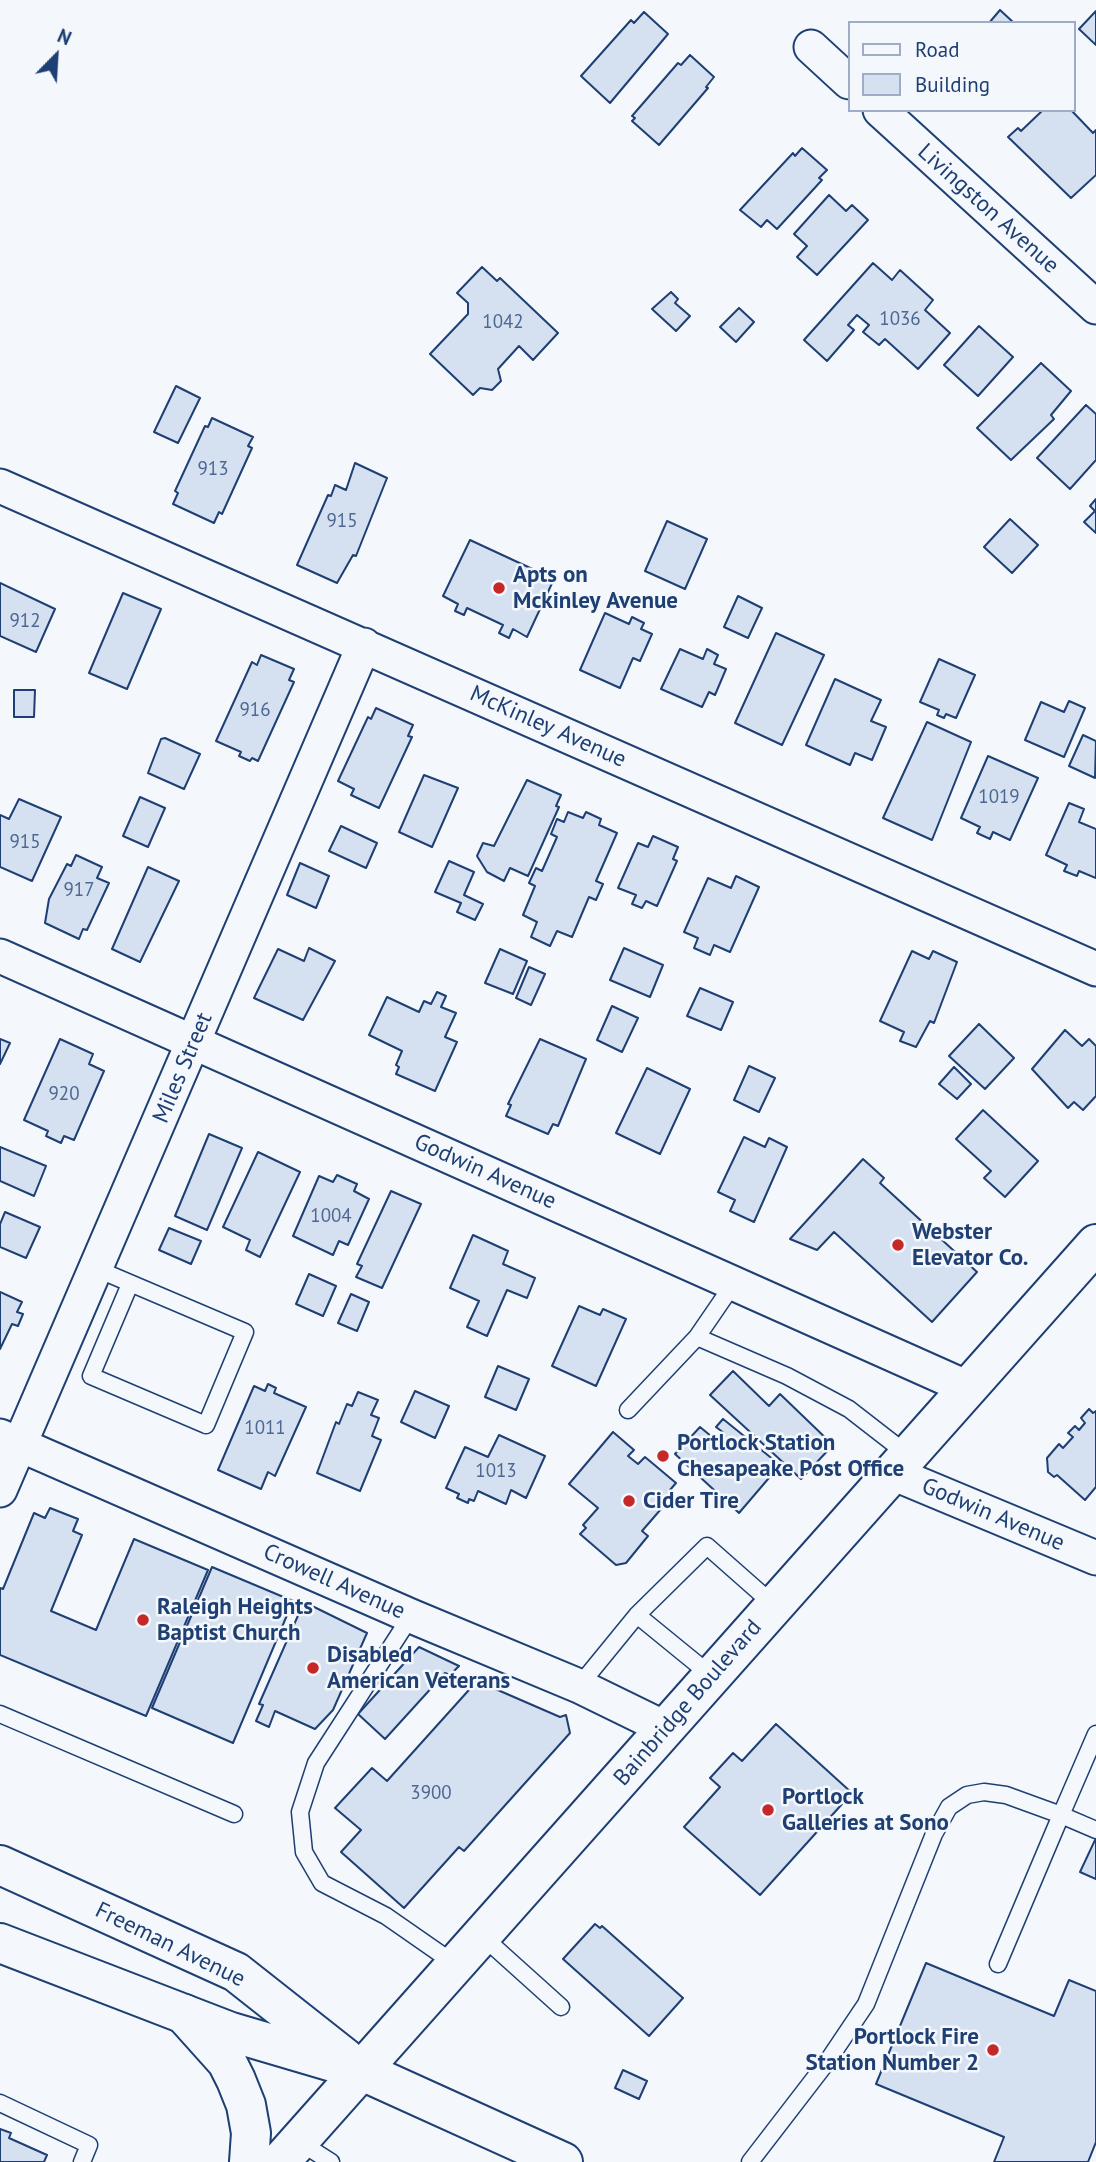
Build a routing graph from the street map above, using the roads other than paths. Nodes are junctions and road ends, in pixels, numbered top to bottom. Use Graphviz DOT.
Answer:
graph roads {
  1 [pos="811,47"];
  2 [pos="848,81"];
  3 [pos="882,112"];
  4 [pos="1096,307"];
  5 [pos="0,486"];
  6 [pos="364,645"];
  7 [pos="0,957"];
  8 [pos="1096,969"];
  9 [pos="194,1042"];
  10 [pos="1096,1244"];
  11 [pos="97,1269"];
  12 [pos="130,1283"];
  13 [pos="734,1283"];
  14 [pos="697,1337"];
  15 [pos="968,1388"];
  16 [pos="628,1410"];
  17 [pos="11,1440"];
  18 [pos="899,1463"];
  19 [pos="0,1490"];
  20 [pos="1096,1558"];
  21 [pos="775,1606"];
  22 [pos="637,1615"];
  23 [pos="411,1616"];
  24 [pos="713,1677"];
  25 [pos="579,1686"];
  26 [pos="0,1714"];
  27 [pos="667,1729"];
  28 [pos="1096,1734"];
  29 [pos="234,1814"];
  30 [pos="1061,1815"];
  31 [pos="1096,1830"];
  32 [pos="0,1865"];
  33 [pos="481,1936"];
  34 [pos="0,1943"];
  35 [pos="455,1964"];
  36 [pos="998,1964"];
  37 [pos="561,2007"];
  38 [pos="184,2014"];
  39 [pos="360,2070"];
  40 [pos="0,2103"];
  41 [pos="289,2152"];
  42 [pos="545,2158"];
  43 [pos="82,2162"];
  44 [pos="249,2162"];
  45 [pos="331,2162"];
  46 [pos="750,2162"];
  1 -- 2 [label="street"];
  3 -- 4 [label="street, Livingston Avenue"];
  5 -- 6 [label="street, McKinley Avenue"];
  6 -- 8 [label="street, McKinley Avenue"];
  6 -- 9 [label="street, Miles Street"];
  7 -- 9 [label="street, Godwin Avenue"];
  9 -- 11 [label="street, Miles Street"];
  9 -- 13 [label="street, Godwin Avenue"];
  10 -- 15 [label="main road, Bainbridge Boulevard"];
  11 -- 12 [label="lane"];
  11 -- 17 [label="street, Miles Street"];
  12 -- 12 [label="lane"];
  13 -- 14 [label="lane"];
  13 -- 15 [label="street, Godwin Avenue"];
  14 -- 16 [label="lane"];
  14 -- 18 [label="lane"];
  15 -- 18 [label="main road, Bainbridge Boulevard"];
  17 -- 19 [label="street, Miles Street"];
  17 -- 23 [label="street, Crowell Avenue"];
  18 -- 20 [label="street, Godwin Avenue"];
  18 -- 21 [label="main road, Bainbridge Boulevard"];
  21 -- 22 [label="lane"];
  21 -- 24 [label="main road, Bainbridge Boulevard"];
  22 -- 24 [label="lane"];
  22 -- 25 [label="lane"];
  23 -- 25 [label="street, Crowell Avenue"];
  23 -- 35 [label="lane"];
  24 -- 27 [label="main road, Bainbridge Boulevard"];
  25 -- 27 [label="street, Crowell Avenue"];
  26 -- 29 [label="lane"];
  27 -- 33 [label="main road, Bainbridge Boulevard"];
  28 -- 30 [label="lane"];
  30 -- 31 [label="lane"];
  30 -- 36 [label="lane"];
  30 -- 46 [label="lane"];
  32 -- 39 [label="main road, Freeman Avenue"];
  33 -- 35 [label="main road, Bainbridge Boulevard"];
  33 -- 37 [label="lane"];
  34 -- 38 [label="main road, Freeman Avenue"];
  35 -- 39 [label="main road, Bainbridge Boulevard"];
  38 -- 39 [label="main road, Freeman Avenue"];
  38 -- 44 [label="main road"];
  39 -- 41 [label="main road, Bainbridge Boulevard"];
  39 -- 42 [label="main road, Freeman Avenue"];
  40 -- 43 [label="lane"];
  41 -- 45 [label="lane"];
}
